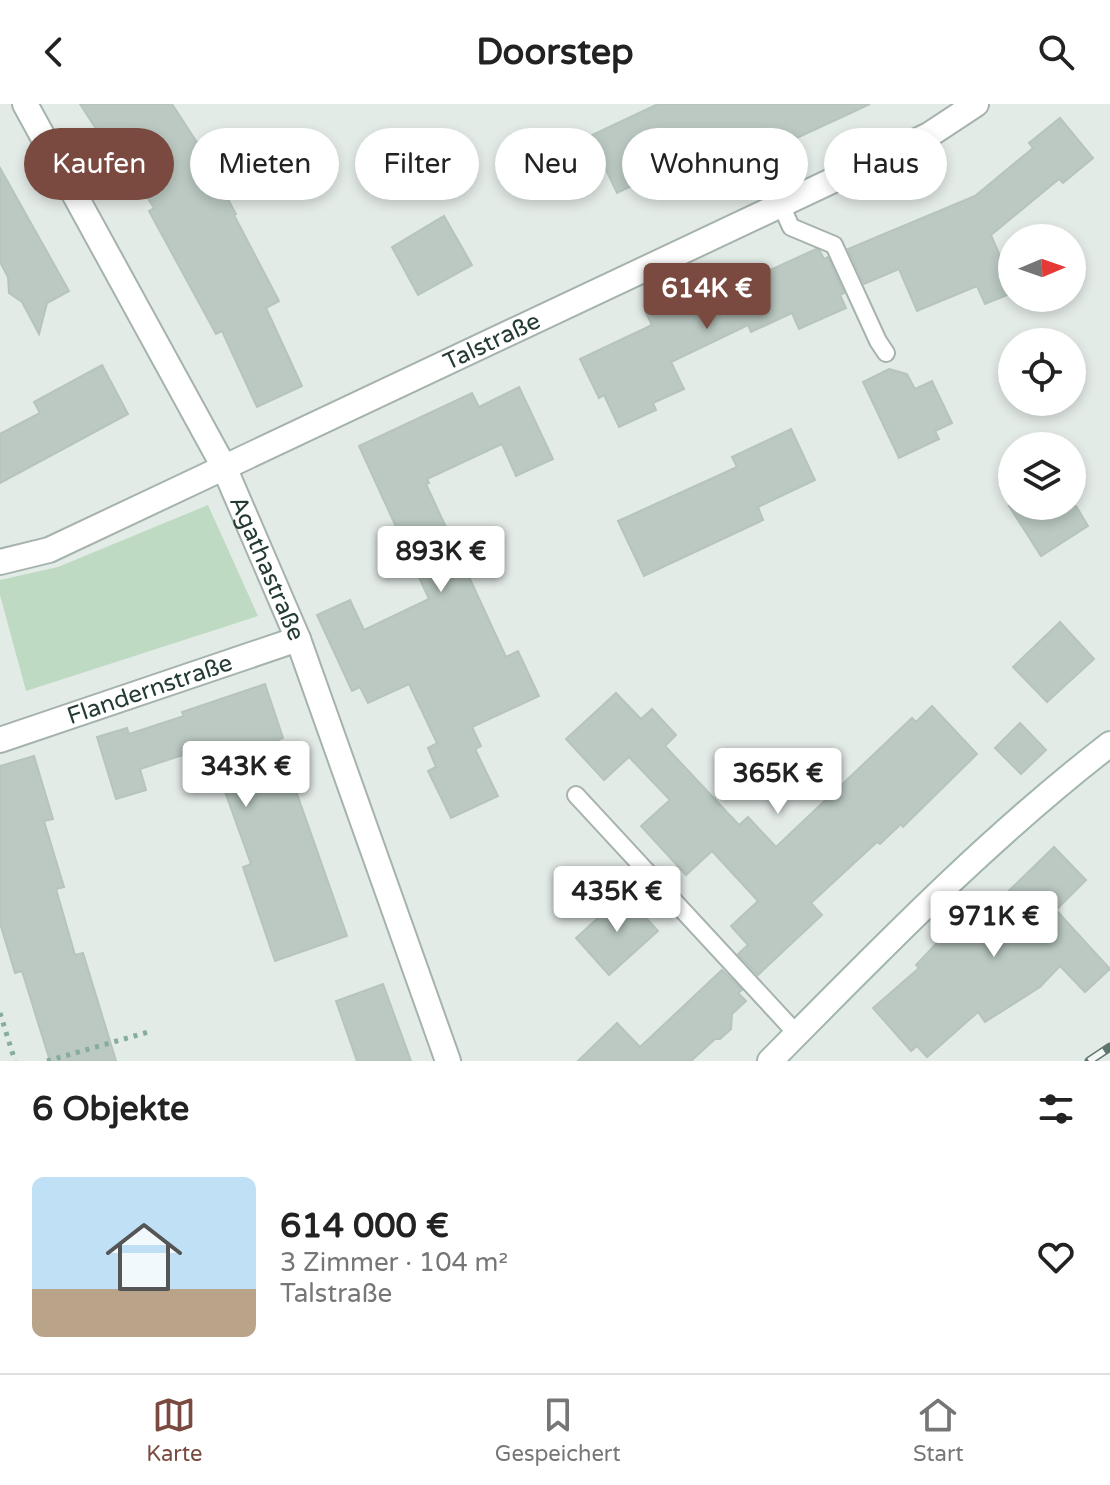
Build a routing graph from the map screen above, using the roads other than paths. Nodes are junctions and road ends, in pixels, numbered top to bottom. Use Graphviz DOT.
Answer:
graph roads {
  1 [pos="25,104"];
  2 [pos="976,104"];
  3 [pos="781,205"];
  4 [pos="886,353"];
  5 [pos="224,467"];
  6 [pos="0,562"];
  7 [pos="298,639"];
  8 [pos="0,740"];
  9 [pos="1110,744"];
  10 [pos="576,795"];
  11 [pos="797,1034"];
  12 [pos="448,1061"];
  13 [pos="770,1061"];
  1 -- 5 [label="street, Agathastraße"];
  2 -- 3 [label="street, Talstraße"];
  3 -- 4 [label="lane"];
  3 -- 5 [label="street, Talstraße"];
  5 -- 6 [label="street, Talstraße"];
  5 -- 7 [label="street, Agathastraße"];
  7 -- 8 [label="street, Flandernstraße"];
  7 -- 12 [label="street, Agathastraße"];
  9 -- 11 [label="street"];
  10 -- 11 [label="lane"];
  11 -- 13 [label="street"];
}
